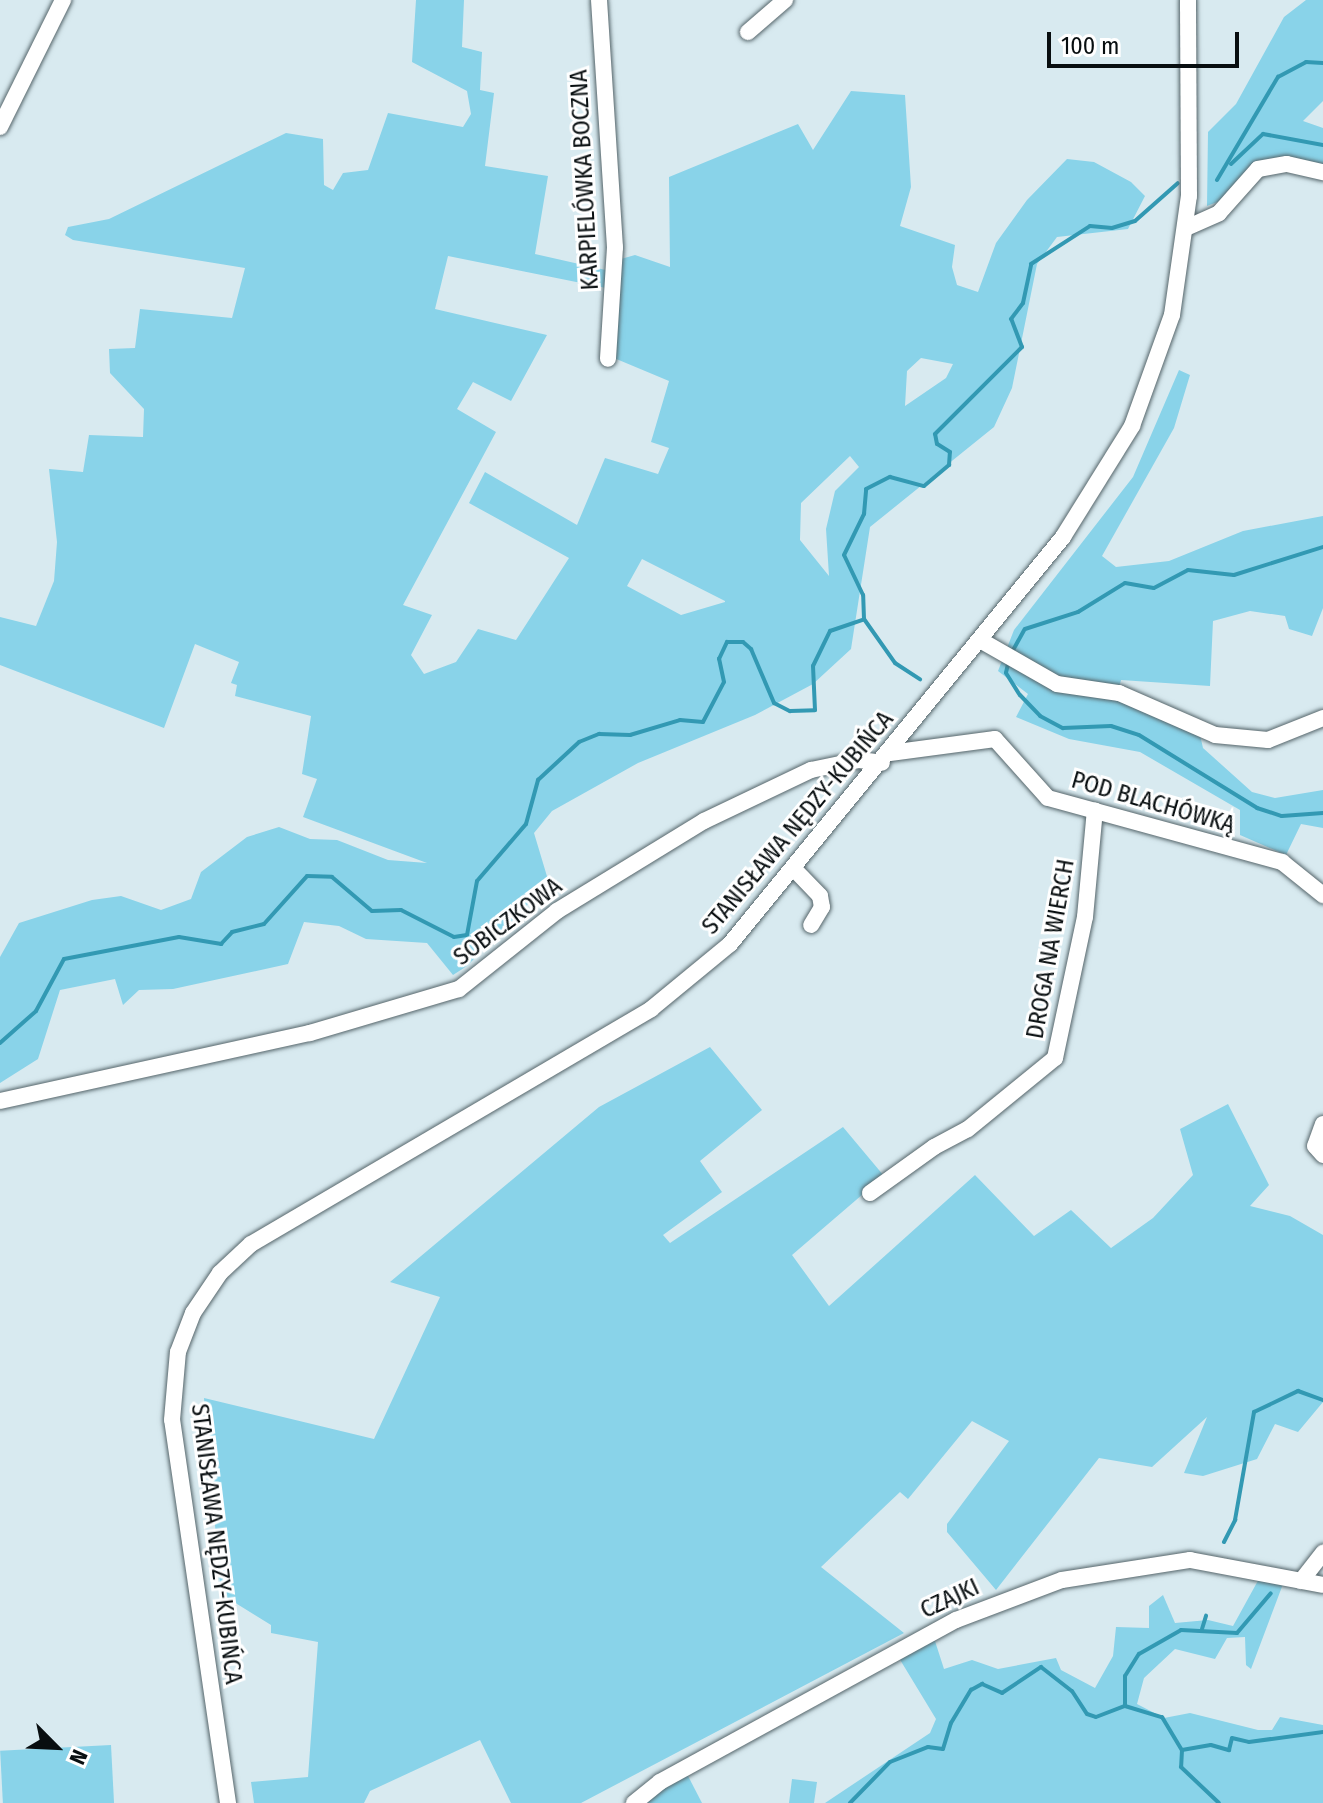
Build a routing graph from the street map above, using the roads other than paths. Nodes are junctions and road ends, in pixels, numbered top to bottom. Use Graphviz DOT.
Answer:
graph roads {
  1 [pos="63,0"];
  2 [pos="599,0"];
  3 [pos="785,0"];
  4 [pos="1188,0"];
  5 [pos="748,32"];
  6 [pos="0,127"];
  7 [pos="1323,172"];
  8 [pos="1186,228"];
  9 [pos="608,359"];
  10 [pos="980,640"];
  11 [pos="1323,718"];
  12 [pos="886,758"];
  13 [pos="1095,810"];
  14 [pos="795,870"];
  15 [pos="1323,895"];
  16 [pos="811,925"];
  17 [pos="0,1101"];
  18 [pos="1323,1124"];
  19 [pos="1323,1155"];
  20 [pos="870,1193"];
  21 [pos="1323,1553"];
  22 [pos="1301,1581"];
  23 [pos="1323,1585"];
  24 [pos="228,1803"];
  25 [pos="634,1803"];
  1 -- 6 [label="street"];
  2 -- 9 [label="street, KARPIELÓWKA BOCZNA"];
  3 -- 5 [label="street"];
  4 -- 8 [label="street, STANISŁAWA NĘDZY-KUBIŃCA"];
  7 -- 8 [label="street"];
  8 -- 10 [label="street, STANISŁAWA NĘDZY-KUBIŃCA"];
  10 -- 11 [label="street"];
  10 -- 12 [label="street, STANISŁAWA NĘDZY-KUBIŃCA"];
  12 -- 13 [label="street, POD BLACHÓWKĄ"];
  12 -- 14 [label="street, STANISŁAWA NĘDZY-KUBIŃCA"];
  12 -- 17 [label="street, SOBICZKOWA"];
  13 -- 15 [label="street, POD BLACHÓWKĄ"];
  13 -- 20 [label="street, DROGA NA WIERCH"];
  14 -- 16 [label="street"];
  14 -- 24 [label="street, STANISŁAWA NĘDZY-KUBIŃCA"];
  18 -- 19 [label="street"];
  21 -- 22 [label="street"];
  22 -- 23 [label="street, CZAJKI"];
  22 -- 25 [label="street, CZAJKI"];
}
